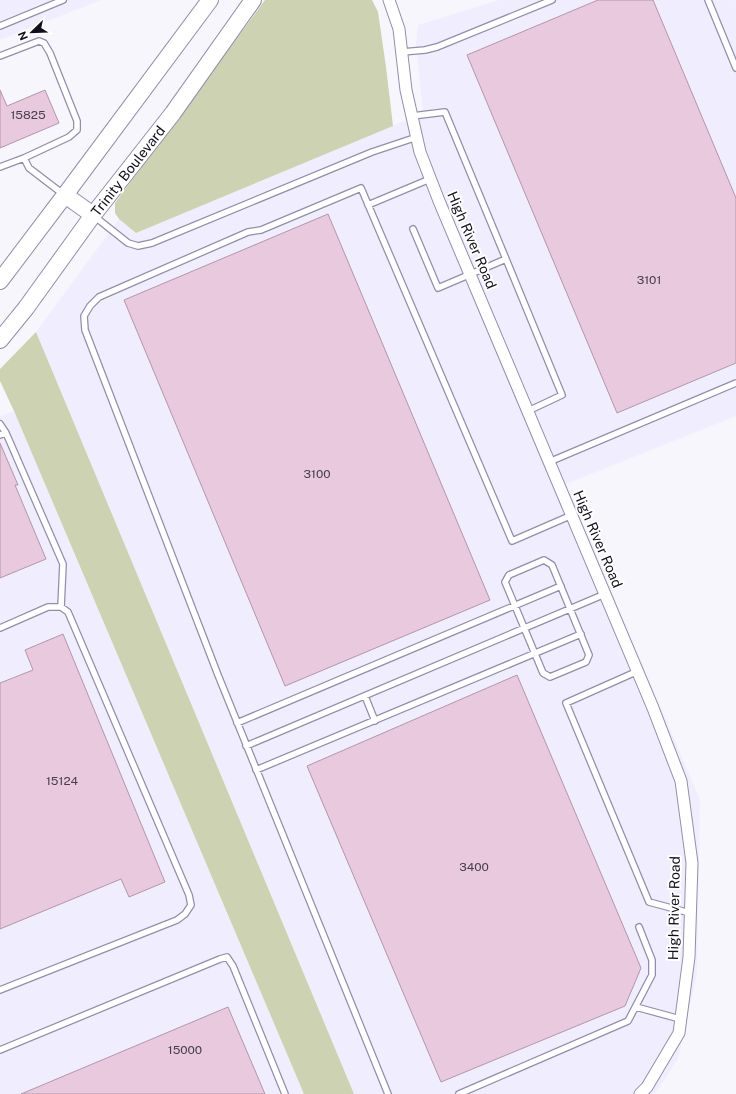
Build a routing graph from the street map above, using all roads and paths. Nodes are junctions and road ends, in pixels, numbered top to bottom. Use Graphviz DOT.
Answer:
graph roads {
  1 [pos="63,0"];
  2 [pos="210,0"];
  3 [pos="253,0"];
  4 [pos="389,0"];
  5 [pos="552,0"];
  6 [pos="708,0"];
  7 [pos="0,26"];
  8 [pos="402,52"];
  9 [pos="0,56"];
  10 [pos="736,68"];
  11 [pos="412,116"];
  12 [pos="416,137"];
  13 [pos="24,158"];
  14 [pos="0,167"];
  15 [pos="430,179"];
  16 [pos="65,195"];
  17 [pos="368,205"];
  18 [pos="93,215"];
  19 [pos="413,229"];
  20 [pos="506,259"];
  21 [pos="470,274"];
  22 [pos="0,281"];
  23 [pos="0,340"];
  24 [pos="736,384"];
  25 [pos="528,411"];
  26 [pos="0,424"];
  27 [pos="3,434"];
  28 [pos="549,462"];
  29 [pos="572,515"];
  30 [pos="561,586"];
  31 [pos="605,594"];
  32 [pos="515,606"];
  33 [pos="61,607"];
  34 [pos="570,609"];
  35 [pos="0,628"];
  36 [pos="524,628"];
  37 [pos="581,634"];
  38 [pos="534,654"];
  39 [pos="638,671"];
  40 [pos="364,696"];
  41 [pos="374,720"];
  42 [pos="237,723"];
  43 [pos="246,746"];
  44 [pos="256,770"];
  45 [pos="690,912"];
  46 [pos="639,927"];
  47 [pos="0,990"];
  48 [pos="636,1007"];
  49 [pos="680,1019"];
  50 [pos="0,1050"];
  51 [pos="285,1094"];
  52 [pos="388,1094"];
  53 [pos="459,1094"];
  54 [pos="640,1094"];
  1 -- 7 [label="lane"];
  2 -- 16 [label="main road"];
  3 -- 18 [label="main road, Trinity Boulevard"];
  4 -- 8 [label="street, High River Road"];
  5 -- 8 [label="lane"];
  6 -- 10 [label="lane"];
  8 -- 11 [label="street, High River Road"];
  9 -- 13 [label="lane"];
  11 -- 12 [label="street, High River Road"];
  11 -- 20 [label="lane"];
  12 -- 15 [label="street, High River Road"];
  12 -- 18 [label="lane"];
  13 -- 14 [label="lane"];
  13 -- 16 [label="lane"];
  15 -- 17 [label="lane"];
  15 -- 21 [label="street, High River Road"];
  16 -- 18 [label="main road"];
  16 -- 22 [label="main road"];
  17 -- 29 [label="lane"];
  17 -- 42 [label="lane"];
  18 -- 23 [label="main road, Trinity Boulevard"];
  19 -- 21 [label="lane"];
  20 -- 21 [label="lane"];
  20 -- 25 [label="lane"];
  21 -- 25 [label="street, High River Road"];
  24 -- 28 [label="lane"];
  25 -- 28 [label="street, High River Road"];
  26 -- 27 [label="lane"];
  27 -- 33 [label="lane"];
  28 -- 29 [label="street, High River Road"];
  29 -- 31 [label="street, High River Road"];
  30 -- 32 [label="lane"];
  30 -- 32 [label="lane"];
  30 -- 34 [label="lane"];
  31 -- 34 [label="lane"];
  31 -- 39 [label="street, High River Road"];
  32 -- 36 [label="lane"];
  32 -- 42 [label="lane"];
  33 -- 35 [label="lane"];
  33 -- 47 [label="lane"];
  34 -- 36 [label="lane"];
  34 -- 37 [label="lane"];
  36 -- 38 [label="lane"];
  36 -- 40 [label="lane"];
  37 -- 38 [label="lane"];
  37 -- 38 [label="lane"];
  38 -- 41 [label="lane"];
  39 -- 45 [label="street, High River Road"];
  39 -- 45 [label="lane"];
  40 -- 41 [label="lane"];
  40 -- 43 [label="lane"];
  41 -- 44 [label="lane"];
  42 -- 43 [label="lane"];
  43 -- 44 [label="lane"];
  44 -- 52 [label="lane"];
  45 -- 49 [label="street, High River Road"];
  46 -- 48 [label="lane"];
  48 -- 49 [label="lane"];
  48 -- 53 [label="lane"];
  49 -- 54 [label="street, High River Road"];
  50 -- 51 [label="lane"];
}
